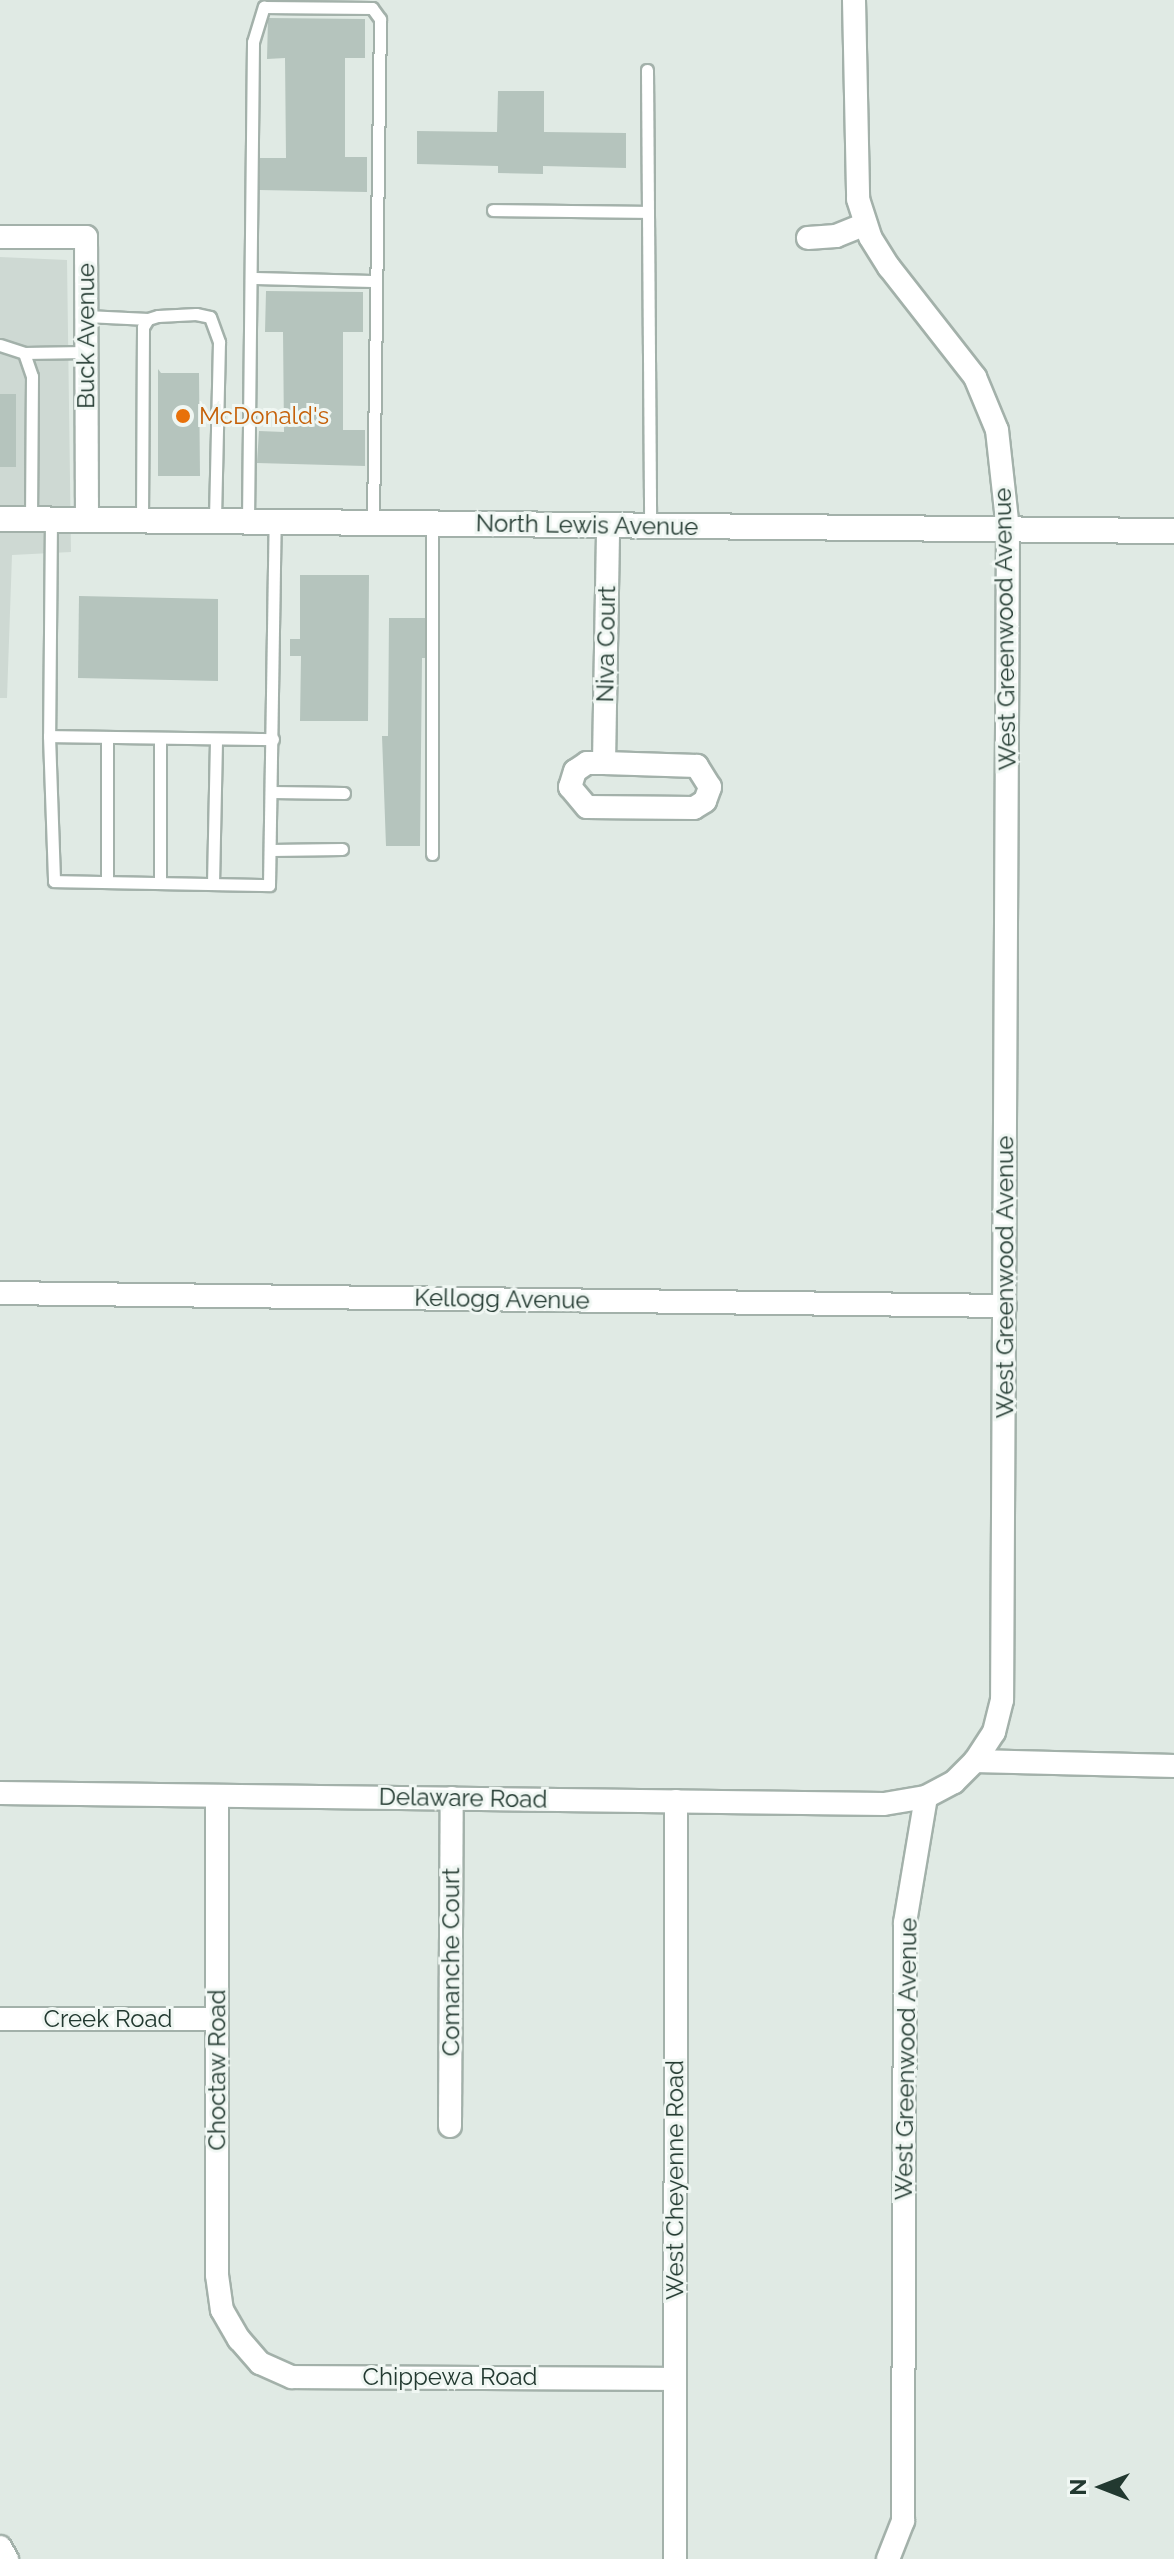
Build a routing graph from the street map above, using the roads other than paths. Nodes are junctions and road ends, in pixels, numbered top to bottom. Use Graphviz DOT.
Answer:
graph roads {
  1 [pos="854,0"];
  2 [pos="647,70"];
  3 [pos="493,210"];
  4 [pos="648,212"];
  5 [pos="866,224"];
  6 [pos="1,237"];
  7 [pos="808,238"];
  8 [pos="251,278"];
  9 [pos="376,281"];
  10 [pos="86,316"];
  11 [pos="148,319"];
  12 [pos="0,345"];
  13 [pos="86,352"];
  14 [pos="24,353"];
  15 [pos="0,519"];
  16 [pos="41,519"];
  17 [pos="87,520"];
  18 [pos="142,520"];
  19 [pos="215,521"];
  20 [pos="248,521"];
  21 [pos="275,522"];
  22 [pos="373,523"];
  23 [pos="432,523"];
  24 [pos="608,525"];
  25 [pos="650,526"];
  26 [pos="1008,529"];
  27 [pos="1174,531"];
  28 [pos="49,736"];
  29 [pos="107,737"];
  30 [pos="160,738"];
  31 [pos="216,739"];
  32 [pos="273,739"];
  33 [pos="604,763"];
  34 [pos="272,792"];
  35 [pos="344,793"];
  36 [pos="342,849"];
  37 [pos="271,850"];
  38 [pos="432,854"];
  39 [pos="107,882"];
  40 [pos="160,883"];
  41 [pos="213,884"];
  42 [pos="0,1293"];
  43 [pos="1005,1306"];
  44 [pos="975,1761"];
  45 [pos="1174,1766"];
  46 [pos="0,1793"];
  47 [pos="217,1796"];
  48 [pos="926,1797"];
  49 [pos="452,1798"];
  50 [pos="676,1801"];
  51 [pos="0,2019"];
  52 [pos="217,2019"];
  53 [pos="450,2126"];
  54 [pos="239,2339"];
  55 [pos="675,2379"];
  56 [pos="0,2547"];
  57 [pos="7,2559"];
  58 [pos="675,2559"];
  59 [pos="888,2559"];
  1 -- 5 [label="street, West Greenwood Avenue"];
  2 -- 4 [label="lane"];
  3 -- 4 [label="lane"];
  4 -- 25 [label="lane"];
  5 -- 7 [label="street"];
  5 -- 26 [label="street, West Greenwood Avenue"];
  6 -- 10 [label="street, Buck Avenue"];
  8 -- 9 [label="lane"];
  8 -- 9 [label="lane"];
  8 -- 20 [label="lane"];
  9 -- 22 [label="lane"];
  10 -- 11 [label="lane"];
  10 -- 13 [label="street, Buck Avenue"];
  11 -- 18 [label="lane"];
  11 -- 19 [label="lane"];
  12 -- 14 [label="lane"];
  13 -- 14 [label="lane"];
  13 -- 17 [label="street, Buck Avenue"];
  14 -- 16 [label="lane"];
  15 -- 16 [label="main road, North Lewis Avenue"];
  16 -- 17 [label="main road, North Lewis Avenue"];
  16 -- 28 [label="lane"];
  17 -- 18 [label="main road, North Lewis Avenue"];
  18 -- 19 [label="main road, North Lewis Avenue"];
  19 -- 20 [label="main road, North Lewis Avenue"];
  20 -- 21 [label="main road, North Lewis Avenue"];
  21 -- 22 [label="main road, North Lewis Avenue"];
  21 -- 32 [label="lane"];
  22 -- 23 [label="main road, North Lewis Avenue"];
  23 -- 24 [label="main road, North Lewis Avenue"];
  23 -- 38 [label="lane"];
  24 -- 25 [label="main road, North Lewis Avenue"];
  24 -- 33 [label="street, Niva Court"];
  25 -- 26 [label="main road, North Lewis Avenue"];
  26 -- 27 [label="main road, North Lewis Avenue"];
  26 -- 43 [label="street, West Greenwood Avenue"];
  28 -- 29 [label="lane"];
  28 -- 39 [label="lane"];
  29 -- 30 [label="lane"];
  29 -- 39 [label="lane"];
  30 -- 31 [label="lane"];
  30 -- 40 [label="lane"];
  31 -- 32 [label="lane"];
  31 -- 41 [label="lane"];
  32 -- 34 [label="lane"];
  33 -- 33 [label="street"];
  34 -- 35 [label="lane"];
  34 -- 37 [label="lane"];
  36 -- 37 [label="lane"];
  37 -- 41 [label="lane"];
  39 -- 40 [label="lane"];
  40 -- 41 [label="lane"];
  42 -- 43 [label="street, Kellogg Avenue"];
  43 -- 44 [label="street, West Greenwood Avenue"];
  44 -- 45 [label="street"];
  44 -- 48 [label="street, West Greenwood Avenue"];
  46 -- 47 [label="street, Delaware Road"];
  47 -- 49 [label="street, Delaware Road"];
  47 -- 52 [label="street, Choctaw Road"];
  48 -- 50 [label="street, Delaware Road"];
  48 -- 59 [label="street, West Greenwood Avenue"];
  49 -- 50 [label="street, Delaware Road"];
  49 -- 53 [label="street, Comanche Court"];
  50 -- 55 [label="street, West Cheyenne Road"];
  51 -- 52 [label="street, Creek Road"];
  52 -- 54 [label="street, Choctaw Road"];
  54 -- 55 [label="street, Chippewa Road"];
  55 -- 58 [label="street, West Cheyenne Road"];
  56 -- 57 [label="street"];
}
